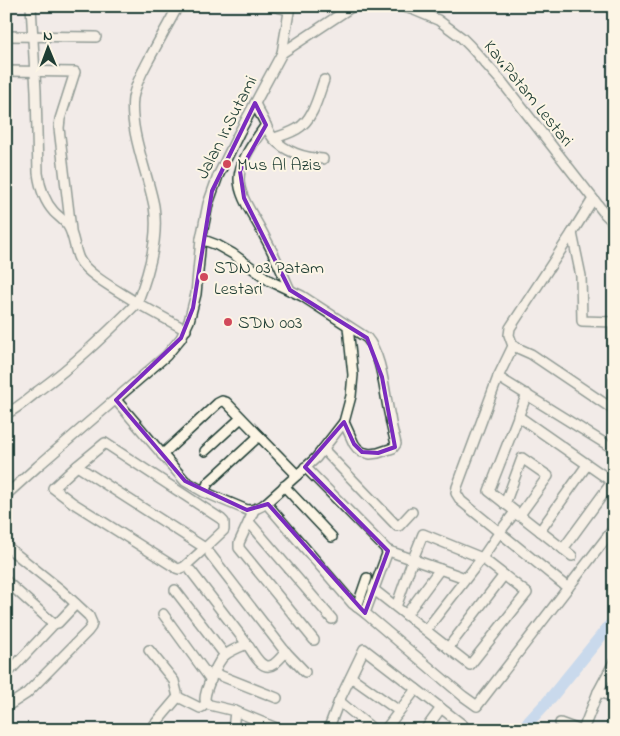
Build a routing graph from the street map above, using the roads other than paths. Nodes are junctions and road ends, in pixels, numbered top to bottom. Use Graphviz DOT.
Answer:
graph roads {
  1 [pos="31,6"];
  2 [pos="178,6"];
  3 [pos="272,6"];
  4 [pos="352,6"];
  5 [pos="401,6"];
  6 [pos="289,8"];
  7 [pos="6,36"];
  8 [pos="33,37"];
  9 [pos="96,37"];
  10 [pos="282,53"];
  11 [pos="6,71"];
  12 [pos="35,72"];
  13 [pos="324,80"];
  14 [pos="255,103"];
  15 [pos="266,125"];
  16 [pos="274,138"];
  17 [pos="322,159"];
  18 [pos="593,199"];
  19 [pos="614,223"];
  20 [pos="71,231"];
  21 [pos="572,233"];
  22 [pos="201,239"];
  23 [pos="290,290"];
  24 [pos="137,303"];
  25 [pos="614,322"];
  26 [pos="348,327"];
  27 [pos="186,330"];
  28 [pos="614,344"];
  29 [pos="513,346"];
  30 [pos="498,377"];
  31 [pos="614,379"];
  32 [pos="527,394"];
  33 [pos="116,400"];
  34 [pos="613,409"];
  35 [pos="6,414"];
  36 [pos="518,416"];
  37 [pos="241,418"];
  38 [pos="344,422"];
  39 [pos="259,436"];
  40 [pos="323,449"];
  41 [pos="614,449"];
  42 [pos="204,451"];
  43 [pos="162,455"];
  44 [pos="587,465"];
  45 [pos="77,466"];
  46 [pos="305,468"];
  47 [pos="297,475"];
  48 [pos="613,482"];
  49 [pos="284,486"];
  50 [pos="204,492"];
  51 [pos="6,495"];
  52 [pos="266,502"];
  53 [pos="505,504"];
  54 [pos="254,510"];
  55 [pos="412,512"];
  56 [pos="517,514"];
  57 [pos="249,522"];
  58 [pos="614,528"];
  59 [pos="540,531"];
  60 [pos="499,532"];
  61 [pos="332,537"];
  62 [pos="6,546"];
  63 [pos="563,549"];
  64 [pos="386,550"];
  65 [pos="208,551"];
  66 [pos="572,556"];
  67 [pos="482,558"];
  68 [pos="413,559"];
  69 [pos="440,569"];
  70 [pos="190,572"];
  71 [pos="504,575"];
  72 [pos="367,578"];
  73 [pos="465,578"];
  74 [pos="6,582"];
  75 [pos="568,588"];
  76 [pos="175,590"];
  77 [pos="373,590"];
  78 [pos="76,604"];
  79 [pos="357,607"];
  80 [pos="396,607"];
  81 [pos="364,613"];
  82 [pos="162,614"];
  83 [pos="406,615"];
  84 [pos="332,619"];
  85 [pos="54,624"];
  86 [pos="426,630"];
  87 [pos="314,640"];
  88 [pos="247,644"];
  89 [pos="448,648"];
  90 [pos="149,650"];
  91 [pos="286,652"];
  92 [pos="225,655"];
  93 [pos="614,662"];
  94 [pos="306,672"];
  95 [pos="6,675"];
  96 [pos="212,677"];
  97 [pos="351,677"];
  98 [pos="416,689"];
  99 [pos="598,692"];
  100 [pos="178,696"];
  101 [pos="614,697"];
  102 [pos="277,698"];
  103 [pos="339,701"];
  104 [pos="207,703"];
  105 [pos="6,707"];
  106 [pos="441,708"];
  107 [pos="235,711"];
  108 [pos="399,711"];
  109 [pos="560,724"];
  110 [pos="150,730"];
  111 [pos="232,730"];
  112 [pos="281,730"];
  113 [pos="328,730"];
  114 [pos="374,730"];
  115 [pos="385,730"];
  116 [pos="425,730"];
  117 [pos="460,730"];
  118 [pos="581,730"];
  1 -- 8 [label="street"];
  2 -- 24 [label="street"];
  3 -- 6 [label="street"];
  4 -- 10 [label="street, Jalan Ir.Sutami"];
  5 -- 18 [label="street, Kav.Patam Lestari"];
  6 -- 10 [label="street"];
  7 -- 8 [label="street"];
  8 -- 9 [label="street"];
  8 -- 12 [label="street"];
  10 -- 14 [label="street, Jalan Ir.Sutami"];
  11 -- 12 [label="street"];
  12 -- 20 [label="street"];
  12 -- 20 [label="street"];
  13 -- 16 [label="street"];
  14 -- 15 [label="street"];
  14 -- 22 [label="street, Jalan Ir.Sutami"];
  15 -- 16 [label="street"];
  15 -- 23 [label="street"];
  16 -- 17 [label="street"];
  18 -- 19 [label="street, Kav.Patam Lestari"];
  18 -- 21 [label="street"];
  20 -- 24 [label="street"];
  21 -- 25 [label="street"];
  21 -- 29 [label="street"];
  22 -- 23 [label="street"];
  22 -- 27 [label="street, Jalan Ir.Sutami"];
  23 -- 26 [label="street"];
  24 -- 27 [label="street"];
  24 -- 35 [label="street"];
  25 -- 28 [label="street"];
  26 -- 38 [label="street"];
  26 -- 38 [label="street"];
  27 -- 33 [label="street, Jalan Ir.Sutami"];
  29 -- 30 [label="street"];
  29 -- 34 [label="street"];
  30 -- 32 [label="street"];
  30 -- 60 [label="street"];
  31 -- 34 [label="street"];
  32 -- 36 [label="street"];
  32 -- 41 [label="street"];
  33 -- 43 [label="street"];
  33 -- 51 [label="street, Jalan Ir.Sutami"];
  36 -- 44 [label="street"];
  36 -- 53 [label="street"];
  37 -- 39 [label="street"];
  37 -- 42 [label="street"];
  37 -- 43 [label="street"];
  38 -- 40 [label="street"];
  39 -- 47 [label="street"];
  39 -- 50 [label="street"];
  40 -- 46 [label="street"];
  40 -- 55 [label="street"];
  43 -- 50 [label="street"];
  44 -- 48 [label="street"];
  44 -- 59 [label="street"];
  45 -- 65 [label="street"];
  45 -- 65 [label="street"];
  45 -- 65 [label="street"];
  46 -- 47 [label="street"];
  46 -- 64 [label="street"];
  47 -- 49 [label="street"];
  48 -- 63 [label="street"];
  49 -- 52 [label="street"];
  49 -- 61 [label="street"];
  50 -- 54 [label="street"];
  52 -- 54 [label="street"];
  52 -- 79 [label="street"];
  53 -- 56 [label="street"];
  53 -- 56 [label="street"];
  54 -- 57 [label="street"];
  56 -- 59 [label="street"];
  56 -- 60 [label="street"];
  57 -- 84 [label="street"];
  57 -- 87 [label="street"];
  58 -- 75 [label="street"];
  59 -- 63 [label="street"];
  60 -- 67 [label="street"];
  60 -- 75 [label="street"];
  62 -- 78 [label="street"];
  63 -- 66 [label="street"];
  64 -- 68 [label="street"];
  64 -- 77 [label="street"];
  65 -- 91 [label="street"];
  67 -- 68 [label="street"];
  67 -- 71 [label="street"];
  67 -- 73 [label="street"];
  68 -- 69 [label="street"];
  68 -- 80 [label="street"];
  69 -- 73 [label="street"];
  69 -- 83 [label="street"];
  70 -- 88 [label="street"];
  71 -- 89 [label="street"];
  71 -- 89 [label="street"];
  72 -- 79 [label="street"];
  73 -- 86 [label="street"];
  74 -- 85 [label="street"];
  75 -- 81 [label="street"];
  76 -- 92 [label="street"];
  77 -- 80 [label="street"];
  77 -- 81 [label="street"];
  78 -- 85 [label="street"];
  78 -- 105 [label="street"];
  79 -- 81 [label="street"];
  80 -- 83 [label="street"];
  82 -- 96 [label="street"];
  83 -- 86 [label="street"];
  85 -- 95 [label="street"];
  86 -- 89 [label="street"];
  88 -- 91 [label="street"];
  88 -- 92 [label="street"];
  90 -- 100 [label="street"];
  91 -- 94 [label="street"];
  92 -- 96 [label="street"];
  93 -- 99 [label="street"];
  96 -- 102 [label="street"];
  96 -- 104 [label="street"];
  97 -- 98 [label="street"];
  97 -- 103 [label="street"];
  97 -- 108 [label="street"];
  98 -- 106 [label="street"];
  98 -- 108 [label="street"];
  99 -- 101 [label="street"];
  99 -- 118 [label="street"];
  100 -- 104 [label="street"];
  100 -- 110 [label="street"];
  103 -- 113 [label="street"];
  103 -- 114 [label="street"];
  104 -- 107 [label="street"];
  106 -- 116 [label="street"];
  106 -- 117 [label="street"];
  107 -- 111 [label="street"];
  107 -- 112 [label="street"];
  108 -- 115 [label="street"];
  109 -- 118 [label="street"];
}
